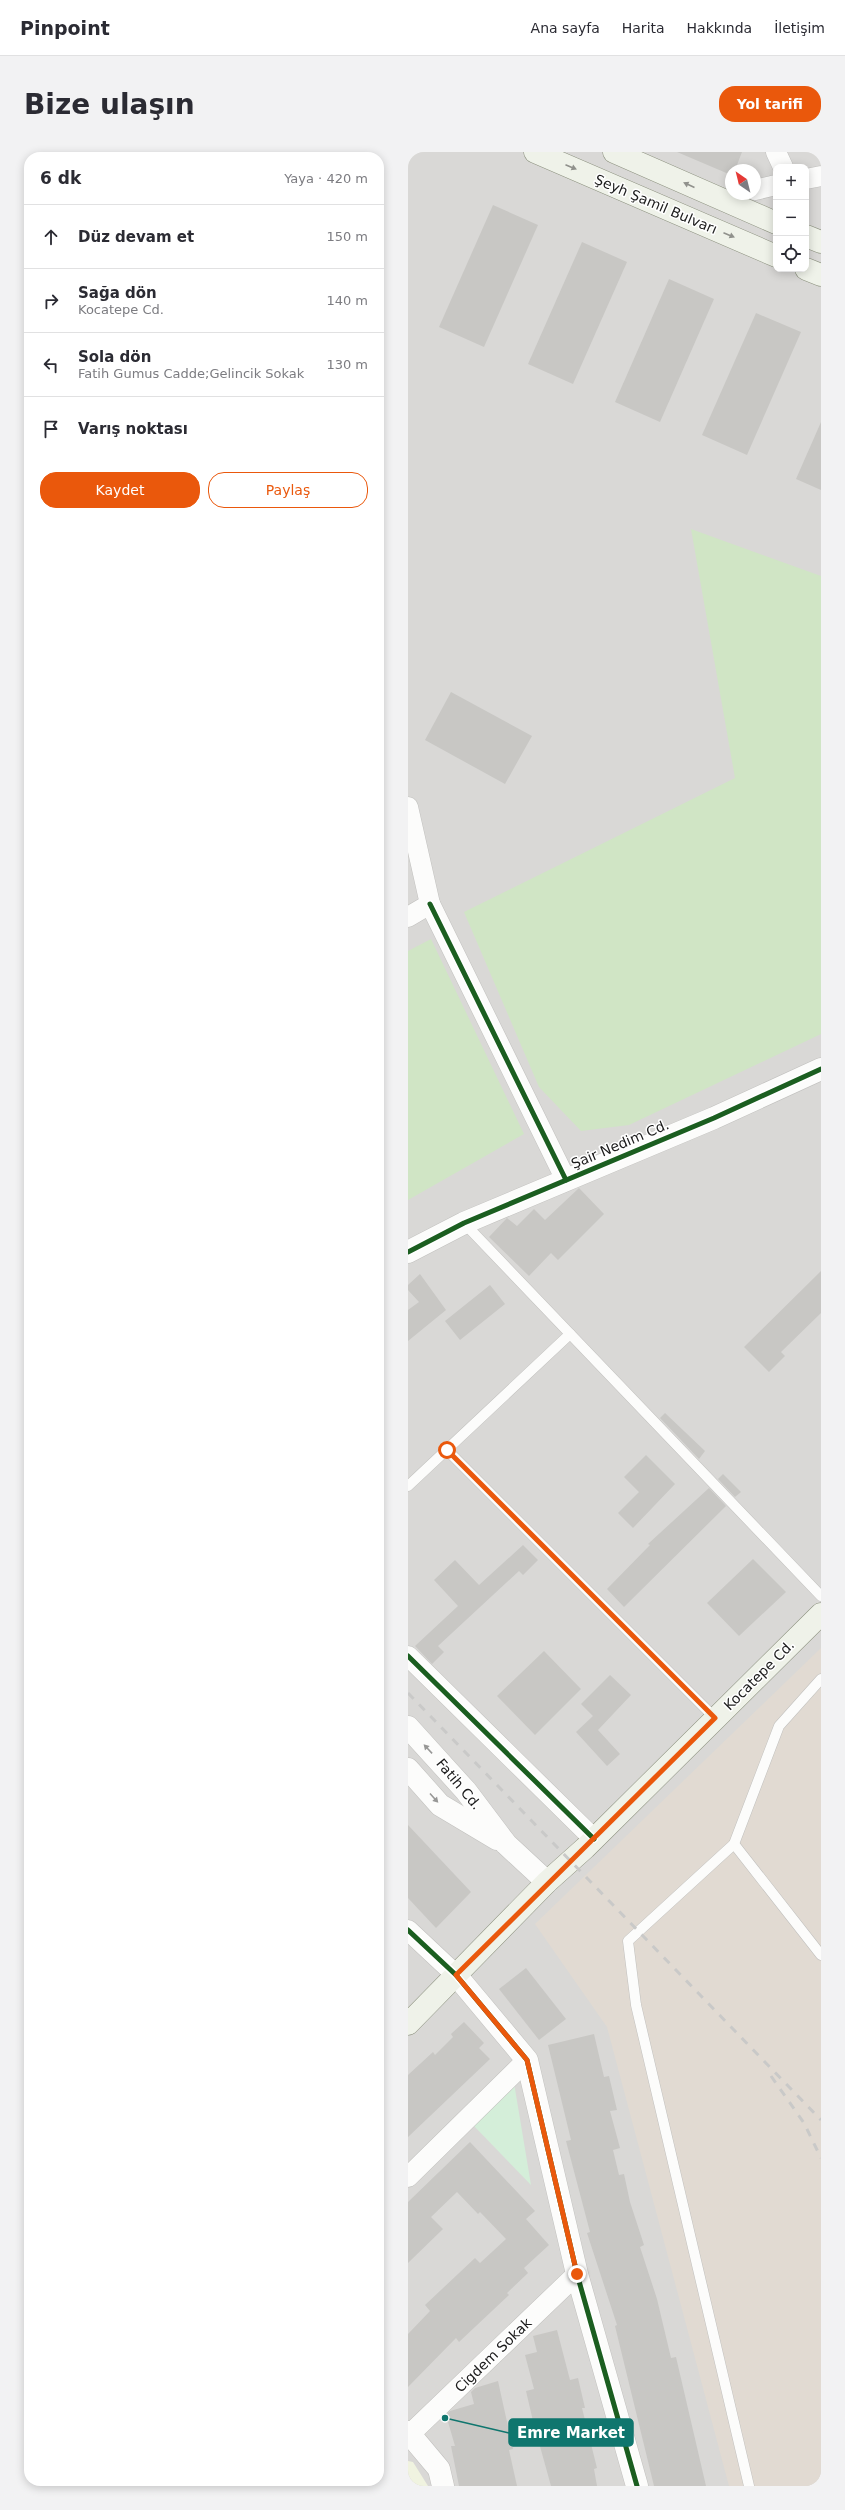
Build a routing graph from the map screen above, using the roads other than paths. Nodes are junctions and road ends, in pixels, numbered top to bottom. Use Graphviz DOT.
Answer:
graph roads {
  1 [pos="535,152"];
  2 [pos="614,152"];
  3 [pos="776,152"];
  4 [pos="782,164"];
  5 [pos="821,176"];
  6 [pos="809,178"];
  7 [pos="773,186"];
  8 [pos="761,189"];
  9 [pos="725,195"];
  10 [pos="734,200"];
  11 [pos="773,221"];
  12 [pos="809,237"];
  13 [pos="821,242"];
  14 [pos="773,255"];
  15 [pos="809,270"];
  16 [pos="821,275"];
  17 [pos="408,807"];
  18 [pos="430,904"];
  19 [pos="408,917"];
  20 [pos="821,1068"];
  21 [pos="566,1180"];
  22 [pos="464,1223"];
  23 [pos="408,1252"];
  24 [pos="570,1334"];
  25 [pos="447,1450"];
  26 [pos="408,1486"];
  27 [pos="821,1596"];
  28 [pos="821,1614"];
  29 [pos="408,1656"];
  30 [pos="821,1679"];
  31 [pos="715,1718"];
  32 [pos="408,1727"];
  33 [pos="408,1769"];
  34 [pos="594,1839"];
  35 [pos="506,1844"];
  36 [pos="734,1844"];
  37 [pos="547,1882"];
  38 [pos="408,1930"];
  39 [pos="820,1949"];
  40 [pos="456,1975"];
  41 [pos="408,2024"];
  42 [pos="527,2060"];
  43 [pos="408,2177"];
  44 [pos="577,2274"];
  45 [pos="409,2434"];
  46 [pos="443,2486"];
  47 [pos="637,2486"];
  48 [pos="749,2486"];
  1 -- 14 [label="main road, Şeyh Şamil Bulvarı, one-way"];
  9 -- 2 [label="main road, one-way"];
  3 -- 4 [label="street"];
  5 -- 6 [label="street"];
  7 -- 8 [label="street"];
  10 -- 11 [label="main road"];
  12 -- 13 [label="main road"];
  15 -- 16 [label="main road"];
  17 -- 18 [label="street"];
  18 -- 19 [label="street"];
  18 -- 21 [label="street"];
  20 -- 21 [label="street, Şair Nedim Cd."];
  21 -- 22 [label="street, Şair Nedim Cd."];
  22 -- 23 [label="street, Şair Nedim Cd."];
  22 -- 24 [label="lane"];
  24 -- 25 [label="lane"];
  24 -- 27 [label="lane"];
  25 -- 26 [label="lane"];
  25 -- 31 [label="lane"];
  28 -- 31 [label="main road, Kocatepe Cd."];
  29 -- 34 [label="street"];
  30 -- 36 [label="lane"];
  31 -- 34 [label="main road, Kocatepe Cd."];
  35 -- 32 [label="street, Fatih Cd., one-way"];
  33 -- 35 [label="street, Fatih Cd., one-way"];
  34 -- 37 [label="main road, Kocatepe Cd."];
  35 -- 37 [label="street, Fatih Cd."];
  36 -- 39 [label="lane"];
  36 -- 48 [label="lane"];
  37 -- 40 [label="main road, Kocatepe Cd."];
  38 -- 40 [label="street"];
  40 -- 41 [label="main road, Kocatepe Cd."];
  40 -- 42 [label="street"];
  42 -- 43 [label="street"];
  42 -- 44 [label="street"];
  44 -- 45 [label="street, Cigdem Sokak"];
  44 -- 47 [label="street"];
  45 -- 46 [label="street"];
}
